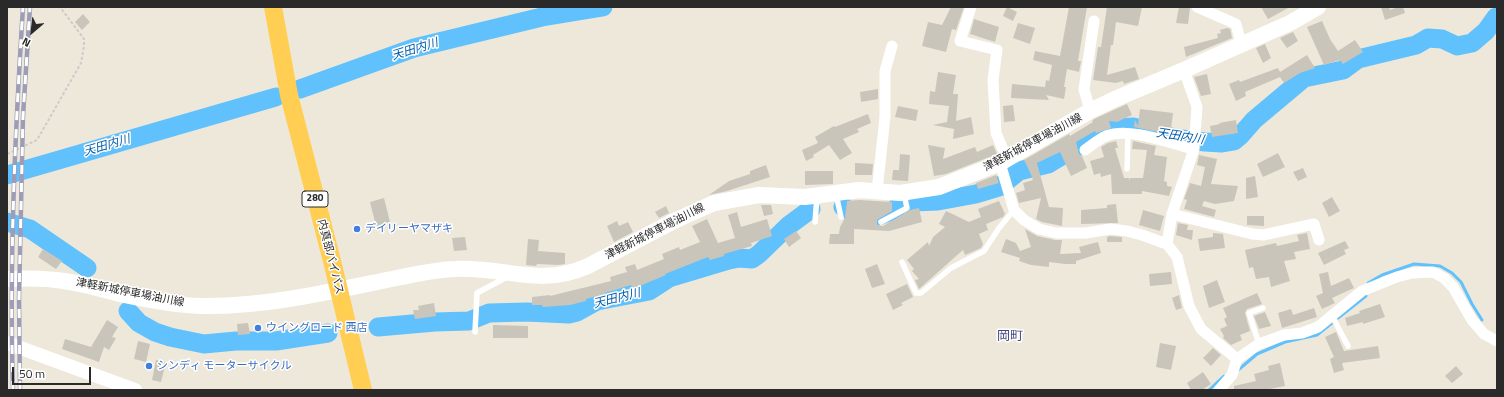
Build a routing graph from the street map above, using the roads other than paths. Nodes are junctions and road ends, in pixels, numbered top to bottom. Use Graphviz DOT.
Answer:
graph roads {
  1 [pos="274,7"];
  2 [pos="971,7"];
  3 [pos="1197,7"];
  4 [pos="1318,7"];
  5 [pos="1094,21"];
  6 [pos="1241,44"];
  7 [pos="892,46"];
  8 [pos="1184,70"];
  9 [pos="1090,111"];
  10 [pos="1128,133"];
  11 [pos="1194,143"];
  12 [pos="1085,150"];
  13 [pos="1003,161"];
  14 [pos="1127,169"];
  15 [pos="878,191"];
  16 [pos="835,193"];
  17 [pos="816,195"];
  18 [pos="905,200"];
  19 [pos="1014,210"];
  20 [pos="1172,214"];
  21 [pos="841,217"];
  22 [pos="815,222"];
  23 [pos="881,222"];
  24 [pos="1319,240"];
  25 [pos="1167,244"];
  26 [pos="902,262"];
  27 [pos="512,274"];
  28 [pos="7,279"];
  29 [pos="339,290"];
  30 [pos="1263,308"];
  31 [pos="1332,316"];
  32 [pos="476,332"];
  33 [pos="1497,341"];
  34 [pos="7,343"];
  35 [pos="1259,344"];
  36 [pos="1348,346"];
  37 [pos="1237,359"];
  38 [pos="135,390"];
  39 [pos="363,390"];
  40 [pos="1220,390"];
  1 -- 29 [label="highway, 内真部バイパス / 280"];
  2 -- 13 [label="street"];
  3 -- 6 [label="street"];
  4 -- 6 [label="main road, 津軽新城停車場油川線"];
  5 -- 9 [label="street"];
  6 -- 8 [label="main road, 津軽新城停車場油川線"];
  7 -- 15 [label="street"];
  8 -- 9 [label="main road, 津軽新城停車場油川線"];
  8 -- 11 [label="street"];
  9 -- 13 [label="main road, 津軽新城停車場油川線"];
  10 -- 11 [label="street"];
  10 -- 12 [label="street"];
  10 -- 14 [label="lane"];
  11 -- 20 [label="street"];
  13 -- 18 [label="main road, 津軽新城停車場油川線"];
  13 -- 19 [label="street"];
  15 -- 16 [label="main road, 津軽新城停車場油川線"];
  15 -- 18 [label="main road, 津軽新城停車場油川線"];
  16 -- 17 [label="main road, 津軽新城停車場油川線"];
  16 -- 21 [label="lane"];
  17 -- 22 [label="lane"];
  17 -- 27 [label="main road, 津軽新城停車場油川線"];
  18 -- 23 [label="lane"];
  19 -- 25 [label="street"];
  19 -- 26 [label="lane"];
  20 -- 24 [label="street"];
  20 -- 25 [label="street"];
  25 -- 37 [label="street"];
  27 -- 29 [label="main road, 津軽新城停車場油川線"];
  27 -- 32 [label="lane"];
  28 -- 29 [label="main road, 津軽新城停車場油川線"];
  29 -- 39 [label="highway, 内真部バイパス / 280"];
  30 -- 35 [label="lane"];
  31 -- 33 [label="street"];
  31 -- 35 [label="street"];
  31 -- 36 [label="lane"];
  34 -- 38 [label="street"];
  35 -- 37 [label="street"];
  37 -- 40 [label="street"];
}
